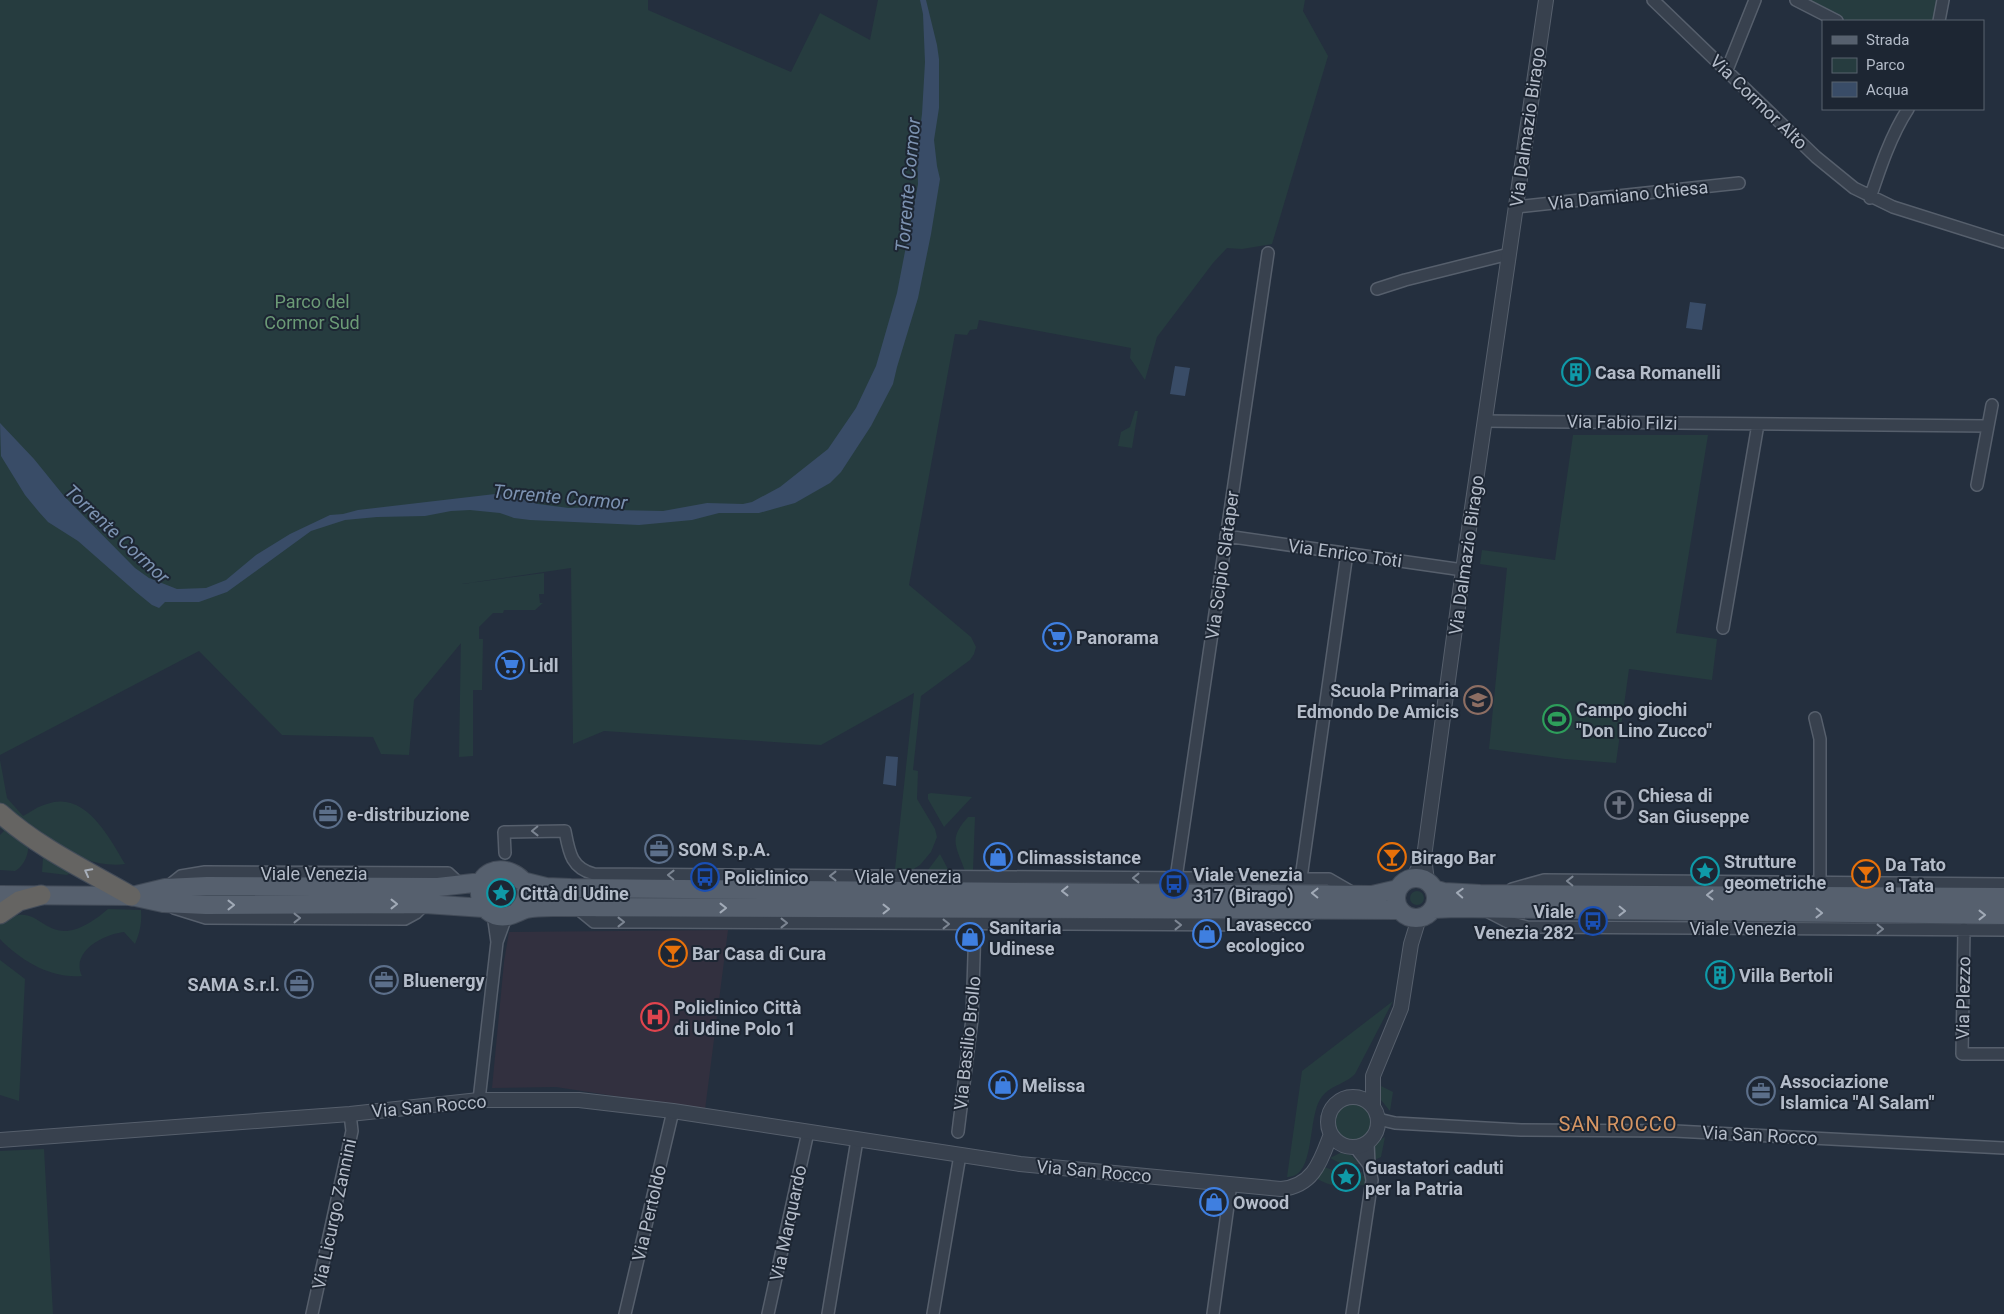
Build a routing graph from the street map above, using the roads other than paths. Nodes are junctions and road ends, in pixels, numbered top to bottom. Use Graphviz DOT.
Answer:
graph roads {
  1 [pos="1546,0"];
  2 [pos="1654,0"];
  3 [pos="1755,0"];
  4 [pos="1796,0"];
  5 [pos="1943,0"];
  6 [pos="1835,20"];
  7 [pos="1939,20"];
  8 [pos="1727,70"];
  9 [pos="1907,110"];
  10 [pos="1739,183"];
  11 [pos="1870,198"];
  12 [pos="1516,207"];
  13 [pos="2004,242"];
  14 [pos="1268,253"];
  15 [pos="1509,254"];
  16 [pos="1377,289"];
  17 [pos="1992,405"];
  18 [pos="1485,421"];
  19 [pos="1758,424"];
  20 [pos="1988,426"];
  21 [pos="1977,485"];
  22 [pos="1226,536"];
  23 [pos="1347,553"];
  24 [pos="1463,570"];
  25 [pos="1723,628"];
  26 [pos="1815,718"];
  27 [pos="0,813"];
  28 [pos="505,853"];
  29 [pos="488,877"];
  30 [pos="518,877"];
  31 [pos="1176,878"];
  32 [pos="1301,878"];
  33 [pos="1425,882"];
  34 [pos="1820,883"];
  35 [pos="2004,884"];
  36 [pos="1398,889"];
  37 [pos="1355,894"];
  38 [pos="1498,894"];
  39 [pos="41,895"];
  40 [pos="0,896"];
  41 [pos="131,896"];
  42 [pos="165,896"];
  43 [pos="2004,896"];
  44 [pos="577,908"];
  45 [pos="1328,909"];
  46 [pos="1485,910"];
  47 [pos="500,913"];
  48 [pos="0,914"];
  49 [pos="1415,914"];
  50 [pos="2004,915"];
  51 [pos="975,924"];
  52 [pos="1964,929"];
  53 [pos="2004,930"];
  54 [pos="2004,1054"];
  55 [pos="1373,1076"];
  56 [pos="1348,1097"];
  57 [pos="479,1100"];
  58 [pos="673,1111"];
  59 [pos="350,1114"];
  60 [pos="1377,1117"];
  61 [pos="808,1132"];
  62 [pos="958,1132"];
  63 [pos="1331,1134"];
  64 [pos="0,1140"];
  65 [pos="857,1140"];
  66 [pos="1355,1144"];
  67 [pos="2004,1148"];
  68 [pos="960,1155"];
  69 [pos="1321,1160"];
  70 [pos="1231,1184"];
  71 [pos="312,1314"];
  72 [pos="625,1314"];
  73 [pos="768,1314"];
  74 [pos="828,1314"];
  75 [pos="933,1314"];
  76 [pos="1213,1314"];
  77 [pos="1352,1314"];
  1 -- 12 [label="street, Via Dalmazio Birago"];
  2 -- 8 [label="street, Via Cormor Alto"];
  3 -- 8 [label="street"];
  4 -- 6 [label="street"];
  5 -- 7 [label="street"];
  8 -- 11 [label="street, Via Cormor Alto"];
  9 -- 11 [label="street"];
  10 -- 12 [label="street, Via Damiano Chiesa"];
  11 -- 13 [label="street, Via Cormor Alto"];
  12 -- 15 [label="street, Via Dalmazio Birago"];
  14 -- 22 [label="street, Via Scipio Slataper"];
  15 -- 16 [label="street"];
  15 -- 18 [label="street, Via Dalmazio Birago"];
  17 -- 20 [label="street"];
  18 -- 19 [label="street, Via Fabio Filzi"];
  18 -- 24 [label="street, Via Dalmazio Birago"];
  19 -- 20 [label="street, Via Fabio Filzi"];
  19 -- 25 [label="street"];
  20 -- 21 [label="street"];
  22 -- 23 [label="street, Via Enrico Toti"];
  22 -- 31 [label="street, Via Scipio Slataper"];
  23 -- 24 [label="street, Via Enrico Toti"];
  23 -- 32 [label="street"];
  24 -- 33 [label="street, Via Dalmazio Birago"];
  26 -- 34 [label="street"];
  41 -- 27 [label="highway, one-way"];
  28 -- 29 [label="street"];
  28 -- 30 [label="street, Viale Venezia"];
  31 -- 28 [label="street, Viale Venezia, one-way"];
  29 -- 30 [label="main road, Viale Venezia"];
  29 -- 42 [label="main road, Viale Venezia"];
  29 -- 47 [label="main road"];
  37 -- 30 [label="main road, Viale Venezia, one-way"];
  30 -- 47 [label="main road, Viale Venezia"];
  31 -- 32 [label="street, Viale Venezia"];
  32 -- 37 [label="street, Viale Venezia"];
  33 -- 36 [label="main road, Viale Venezia"];
  38 -- 33 [label="main road, Viale Venezia, one-way"];
  33 -- 49 [label="main road"];
  34 -- 35 [label="street, Viale Venezia"];
  34 -- 38 [label="street, Viale Venezia, one-way"];
  36 -- 37 [label="main road, Viale Venezia"];
  36 -- 49 [label="main road"];
  43 -- 38 [label="main road, Viale Venezia, one-way"];
  39 -- 40 [label="main road, Viale Venezia"];
  39 -- 41 [label="main road, Viale Venezia"];
  39 -- 48 [label="highway"];
  41 -- 42 [label="main road, Viale Venezia"];
  42 -- 47 [label="main road, Viale Venezia, one-way"];
  44 -- 45 [label="main road, Viale Venezia, one-way"];
  44 -- 47 [label="main road, Viale Venezia"];
  44 -- 51 [label="street, Viale Venezia, one-way"];
  45 -- 49 [label="main road, Viale Venezia"];
  51 -- 45 [label="street, Viale Venezia, one-way"];
  46 -- 49 [label="main road, Viale Venezia"];
  46 -- 50 [label="main road, Viale Venezia, one-way"];
  46 -- 52 [label="street, Viale Venezia, one-way"];
  47 -- 57 [label="street"];
  49 -- 55 [label="street"];
  51 -- 62 [label="street, Via Basilio Brollo"];
  52 -- 53 [label="street, Viale Venezia"];
  52 -- 54 [label="street, Via Plezzo"];
  55 -- 56 [label="street"];
  55 -- 60 [label="street"];
  56 -- 60 [label="street"];
  56 -- 63 [label="street"];
  57 -- 58 [label="street, Via San Rocco"];
  57 -- 59 [label="street, Via San Rocco"];
  58 -- 61 [label="street, Via San Rocco"];
  58 -- 72 [label="street, Via Pertoldo"];
  59 -- 64 [label="street, Via San Rocco"];
  59 -- 71 [label="street, Via Licurgo Zannini"];
  60 -- 66 [label="street"];
  60 -- 67 [label="street, Via San Rocco"];
  61 -- 65 [label="street, Via San Rocco"];
  61 -- 73 [label="street, Via Marquardo"];
  63 -- 66 [label="street"];
  63 -- 69 [label="street, Via San Rocco"];
  65 -- 68 [label="street, Via San Rocco"];
  65 -- 74 [label="street"];
  66 -- 69 [label="street, Via San Rocco"];
  66 -- 77 [label="street"];
  68 -- 70 [label="street, Via San Rocco"];
  68 -- 75 [label="street"];
  69 -- 70 [label="street, Via San Rocco"];
  70 -- 76 [label="street"];
}
